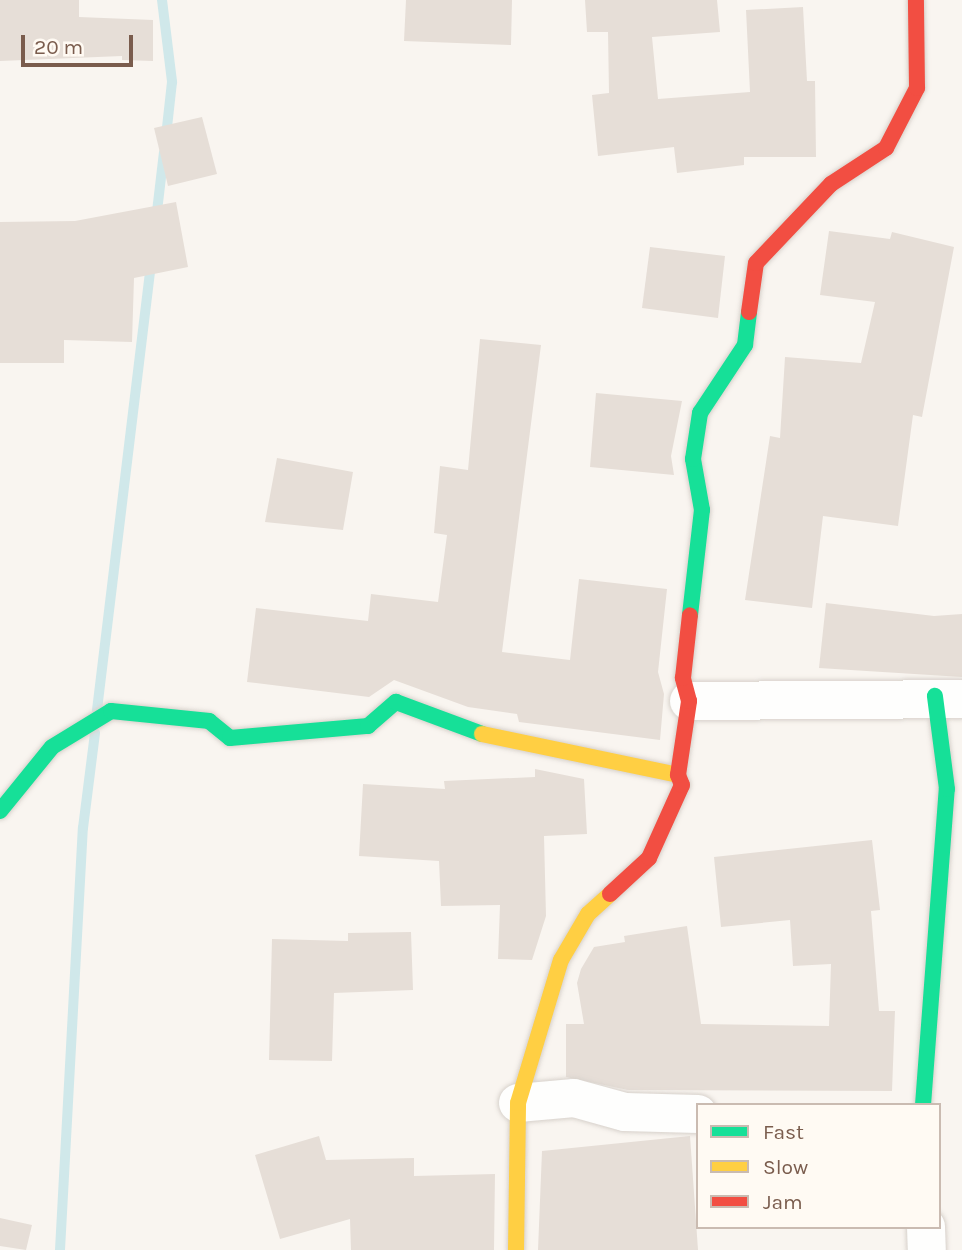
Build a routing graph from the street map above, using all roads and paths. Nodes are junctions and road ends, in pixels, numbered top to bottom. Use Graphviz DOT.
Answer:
graph roads {
  1 [pos="916,0"];
  2 [pos="949,697"];
  3 [pos="689,701"];
  4 [pos="678,775"];
  5 [pos="0,811"];
  6 [pos="518,1103"];
  7 [pos="923,1103"];
  8 [pos="696,1114"];
  9 [pos="926,1229"];
  10 [pos="516,1250"];
  11 [pos="927,1250"];
  1 -- 3 [label="street"];
  2 -- 3 [label="street"];
  2 -- 7 [label="street"];
  3 -- 4 [label="street"];
  4 -- 5 [label="street"];
  4 -- 6 [label="street"];
  6 -- 8 [label="street"];
  6 -- 10 [label="street"];
  9 -- 11 [label="street"];
}
